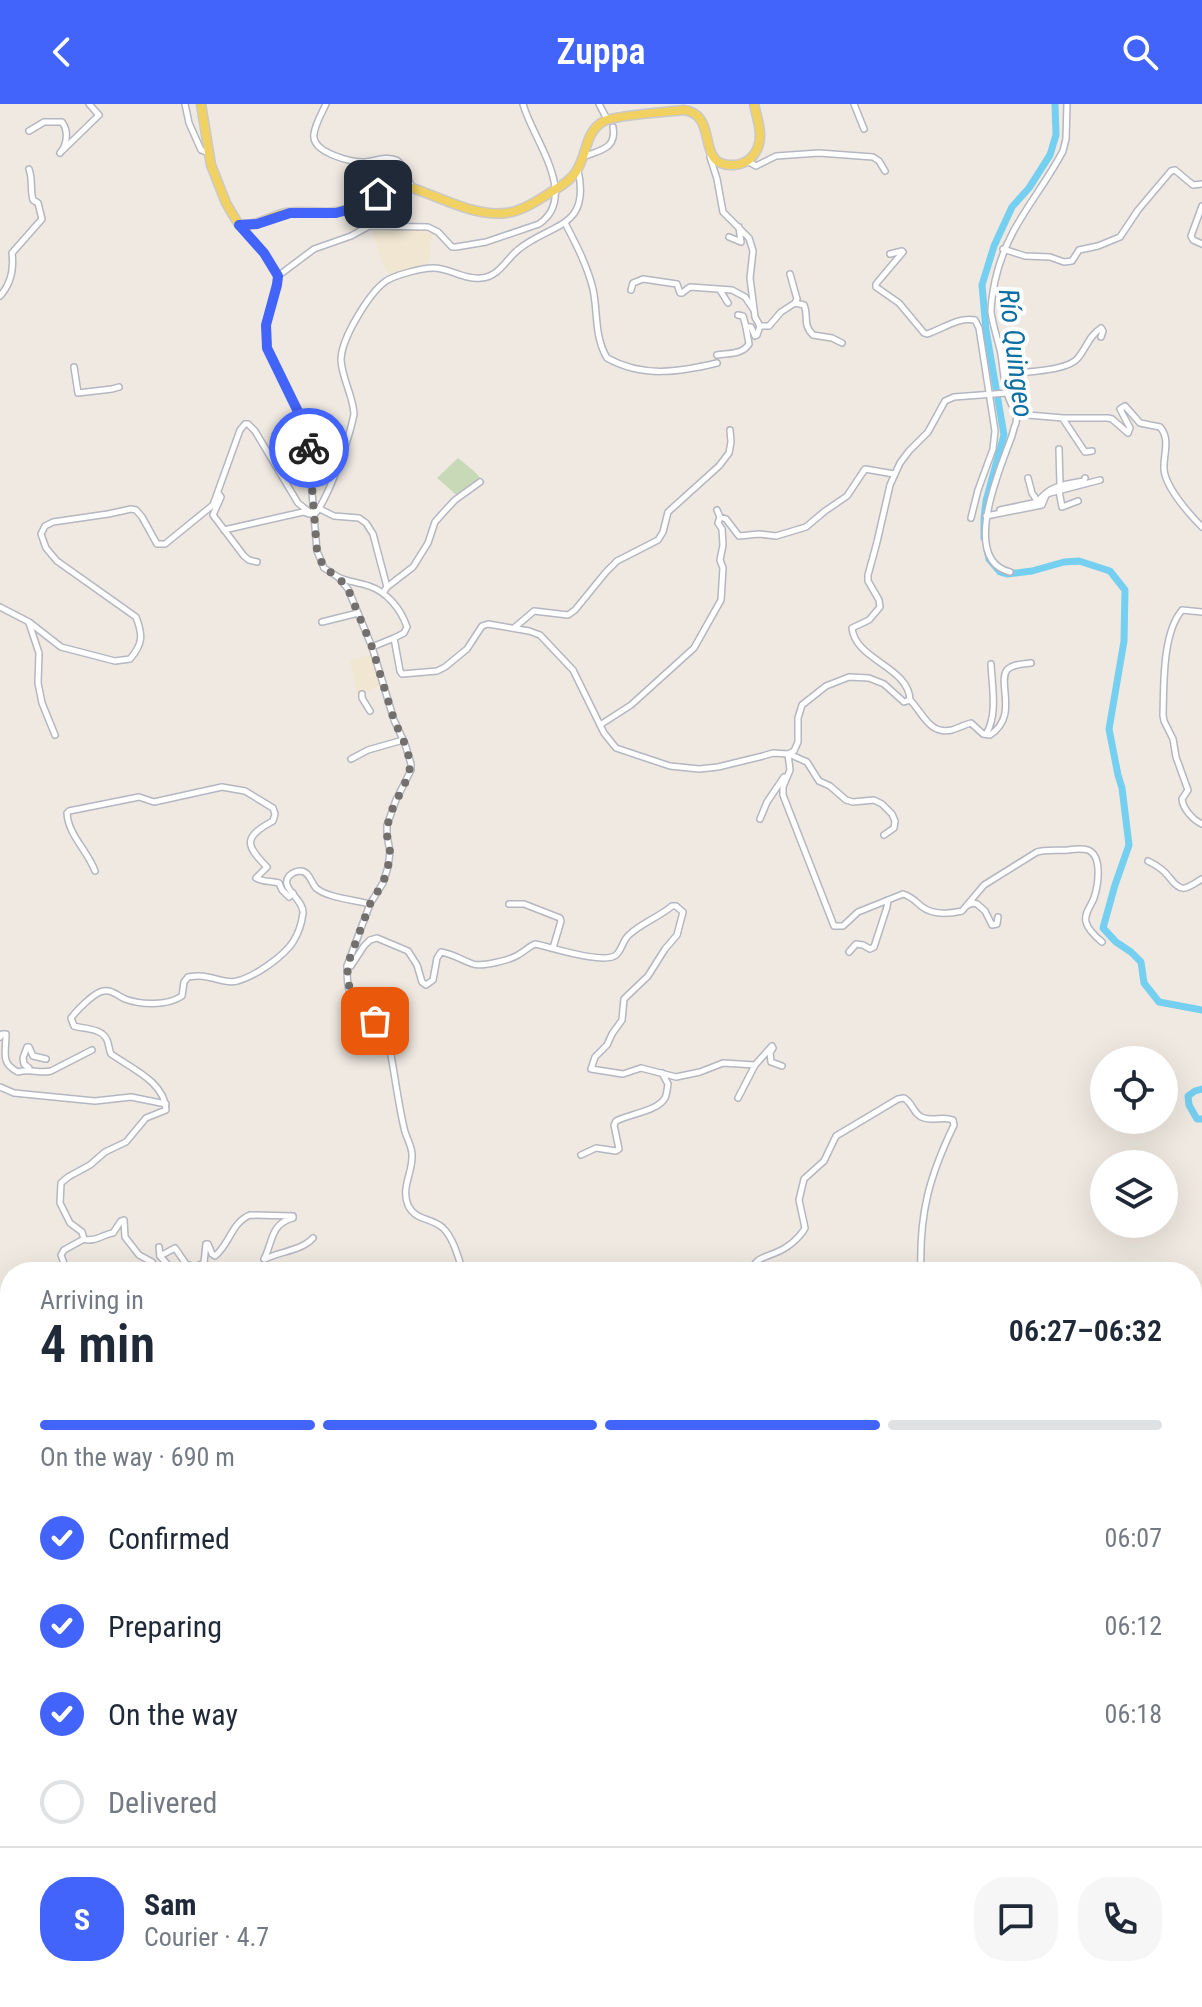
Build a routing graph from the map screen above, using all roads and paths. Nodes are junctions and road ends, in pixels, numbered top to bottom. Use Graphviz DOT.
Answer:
graph roads {
  1 [pos="89,104"];
  2 [pos="185,104"];
  3 [pos="201,104"];
  4 [pos="326,104"];
  5 [pos="523,104"];
  6 [pos="599,104"];
  7 [pos="754,104"];
  8 [pos="854,104"];
  9 [pos="1067,104"];
  10 [pos="610,123"];
  11 [pos="864,129"];
  12 [pos="29,131"];
  13 [pos="708,148"];
  14 [pos="209,153"];
  15 [pos="582,158"];
  16 [pos="747,161"];
  17 [pos="29,169"];
  18 [pos="578,170"];
  19 [pos="885,171"];
  20 [pos="1201,185"];
  21 [pos="412,188"];
  22 [pos="556,189"];
  23 [pos="1202,193"];
  24 [pos="1202,206"];
  25 [pos="565,223"];
  26 [pos="239,225"];
  27 [pos="739,226"];
  28 [pos="729,237"];
  29 [pos="1202,244"];
  30 [pos="1003,249"];
  31 [pos="890,254"];
  32 [pos="790,274"];
  33 [pos="278,276"];
  34 [pos="720,289"];
  35 [pos="631,290"];
  36 [pos="0,296"];
  37 [pos="728,303"];
  38 [pos="795,303"];
  39 [pos="755,311"];
  40 [pos="738,315"];
  41 [pos="760,326"];
  42 [pos="746,327"];
  43 [pos="1101,337"];
  44 [pos="842,343"];
  45 [pos="717,355"];
  46 [pos="717,363"];
  47 [pos="74,367"];
  48 [pos="1005,375"];
  49 [pos="119,387"];
  50 [pos="1005,393"];
  51 [pos="991,394"];
  52 [pos="1017,413"];
  53 [pos="1063,418"];
  54 [pos="730,430"];
  55 [pos="1059,449"];
  56 [pos="1092,451"];
  57 [pos="894,474"];
  58 [pos="1028,478"];
  59 [pos="1085,478"];
  60 [pos="1100,480"];
  61 [pos="480,482"];
  62 [pos="1060,488"];
  63 [pos="218,493"];
  64 [pos="1078,501"];
  65 [pos="1038,502"];
  66 [pos="320,509"];
  67 [pos="987,514"];
  68 [pos="314,516"];
  69 [pos="971,518"];
  70 [pos="1202,527"];
  71 [pos="224,530"];
  72 [pos="257,562"];
  73 [pos="1010,572"];
  74 [pos="338,577"];
  75 [pos="385,590"];
  76 [pos="0,607"];
  77 [pos="1202,612"];
  78 [pos="358,613"];
  79 [pos="29,622"];
  80 [pos="322,622"];
  81 [pos="513,629"];
  82 [pos="394,638"];
  83 [pos="372,647"];
  84 [pos="1031,663"];
  85 [pos="991,664"];
  86 [pos="362,694"];
  87 [pos="910,700"];
  88 [pos="370,711"];
  89 [pos="600,725"];
  90 [pos="985,734"];
  91 [pos="55,735"];
  92 [pos="403,740"];
  93 [pos="788,754"];
  94 [pos="351,759"];
  95 [pos="790,770"];
  96 [pos="760,819"];
  97 [pos="1202,824"];
  98 [pos="884,835"];
  99 [pos="1148,861"];
  100 [pos="95,871"];
  101 [pos="1202,879"];
  102 [pos="293,893"];
  103 [pos="888,900"];
  104 [pos="370,904"];
  105 [pos="509,904"];
  106 [pos="967,905"];
  107 [pos="998,917"];
  108 [pos="1102,942"];
  109 [pos="553,948"];
  110 [pos="849,952"];
  111 [pos="347,966"];
  112 [pos="0,1037"];
  113 [pos="92,1050"];
  114 [pos="46,1059"];
  115 [pos="755,1065"];
  116 [pos="782,1066"];
  117 [pos="30,1069"];
  118 [pos="662,1072"];
  119 [pos="0,1087"];
  120 [pos="738,1098"];
  121 [pos="166,1105"];
  122 [pos="581,1155"];
  123 [pos="313,1238"];
  124 [pos="84,1239"];
  125 [pos="159,1247"];
  126 [pos="160,1256"];
  127 [pos="64,1262"];
  128 [pos="152,1262"];
  129 [pos="165,1262"];
  130 [pos="185,1262"];
  131 [pos="204,1262"];
  132 [pos="459,1262"];
  133 [pos="756,1262"];
  134 [pos="921,1262"];
  1 -- 12 [label="street"];
  2 -- 14 [label="street"];
  3 -- 14 [label="main road"];
  4 -- 21 [label="street"];
  5 -- 22 [label="street"];
  6 -- 10 [label="street"];
  7 -- 16 [label="main road"];
  8 -- 11 [label="street"];
  9 -- 30 [label="street"];
  10 -- 13 [label="main road"];
  10 -- 15 [label="main road"];
  10 -- 15 [label="street"];
  13 -- 16 [label="main road"];
  13 -- 27 [label="street"];
  14 -- 26 [label="main road"];
  15 -- 18 [label="main road"];
  16 -- 19 [label="street"];
  17 -- 36 [label="street"];
  18 -- 22 [label="main road"];
  18 -- 25 [label="street"];
  20 -- 23 [label="street"];
  20 -- 30 [label="street"];
  21 -- 22 [label="main road"];
  21 -- 26 [label="main road"];
  22 -- 33 [label="street"];
  24 -- 29 [label="street"];
  25 -- 46 [label="street"];
  25 -- 66 [label="street"];
  26 -- 33 [label="street"];
  27 -- 28 [label="street"];
  27 -- 39 [label="street"];
  30 -- 48 [label="street"];
  31 -- 51 [label="street"];
  32 -- 38 [label="street"];
  33 -- 68 [label="street"];
  34 -- 35 [label="street"];
  34 -- 37 [label="street"];
  34 -- 39 [label="street"];
  38 -- 41 [label="street"];
  38 -- 44 [label="street"];
  39 -- 41 [label="street"];
  40 -- 42 [label="street"];
  41 -- 42 [label="street"];
  42 -- 45 [label="street"];
  43 -- 48 [label="street"];
  47 -- 49 [label="street"];
  48 -- 50 [label="street"];
  50 -- 51 [label="street"];
  50 -- 52 [label="street"];
  51 -- 57 [label="street"];
  51 -- 69 [label="street"];
  52 -- 53 [label="street"];
  52 -- 67 [label="street"];
  53 -- 56 [label="street"];
  53 -- 70 [label="street"];
  54 -- 81 [label="street"];
  55 -- 62 [label="street"];
  57 -- 87 [label="street"];
  57 -- 89 [label="street"];
  58 -- 65 [label="street"];
  59 -- 62 [label="street"];
  60 -- 62 [label="street"];
  61 -- 75 [label="street"];
  62 -- 64 [label="street"];
  62 -- 65 [label="street"];
  62 -- 67 [label="street"];
  63 -- 68 [label="street"];
  63 -- 71 [label="street"];
  63 -- 79 [label="street"];
  65 -- 67 [label="street"];
  66 -- 68 [label="street"];
  66 -- 75 [label="street"];
  67 -- 73 [label="street"];
  68 -- 71 [label="street"];
  68 -- 74 [label="street"];
  71 -- 72 [label="street"];
  74 -- 75 [label="street"];
  74 -- 78 [label="street"];
  75 -- 82 [label="street"];
  76 -- 79 [label="street"];
  77 -- 97 [label="street"];
  78 -- 80 [label="street"];
  78 -- 83 [label="street"];
  79 -- 91 [label="street"];
  81 -- 82 [label="street"];
  81 -- 89 [label="street"];
  82 -- 83 [label="street"];
  83 -- 92 [label="street"];
  84 -- 90 [label="street"];
  85 -- 90 [label="street"];
  86 -- 88 [label="street"];
  87 -- 90 [label="street"];
  87 -- 93 [label="street"];
  89 -- 93 [label="street"];
  92 -- 94 [label="street"];
  92 -- 104 [label="street"];
  93 -- 95 [label="street"];
  93 -- 98 [label="street"];
  95 -- 96 [label="street"];
  95 -- 103 [label="street"];
  99 -- 101 [label="street"];
  100 -- 102 [label="street"];
  102 -- 104 [label="street"];
  102 -- 121 [label="street"];
  103 -- 106 [label="street"];
  103 -- 110 [label="street"];
  104 -- 111 [label="street"];
  105 -- 109 [label="street"];
  106 -- 107 [label="street"];
  106 -- 108 [label="street"];
  109 -- 111 [label="street"];
  109 -- 118 [label="street"];
  111 -- 132 [label="street"];
  112 -- 117 [label="street"];
  113 -- 117 [label="street"];
  114 -- 117 [label="street"];
  115 -- 116 [label="street"];
  115 -- 118 [label="street"];
  115 -- 120 [label="street"];
  118 -- 122 [label="street"];
  119 -- 121 [label="street"];
  121 -- 124 [label="street"];
  123 -- 131 [label="street"];
  124 -- 127 [label="street"];
  124 -- 128 [label="street"];
  125 -- 126 [label="street"];
  126 -- 129 [label="street"];
  126 -- 130 [label="street"];
  133 -- 134 [label="street"];
}
